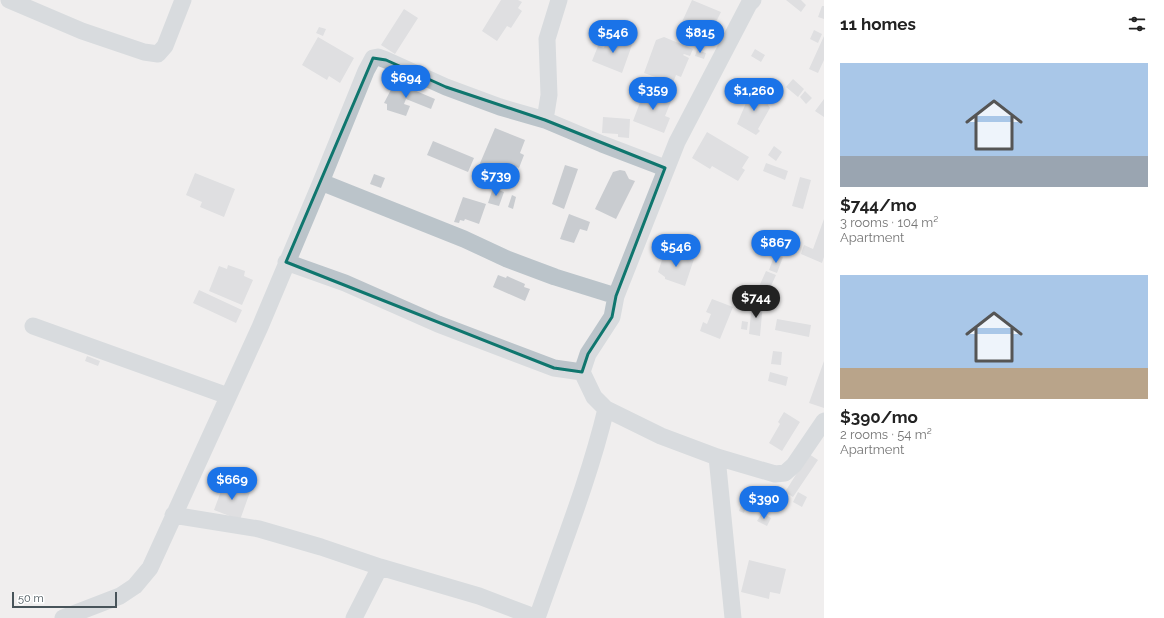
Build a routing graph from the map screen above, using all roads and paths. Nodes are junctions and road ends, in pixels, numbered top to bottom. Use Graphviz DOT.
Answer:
graph roads {
  1 [pos="9,0"];
  2 [pos="183,0"];
  3 [pos="559,0"];
  4 [pos="749,1"];
  5 [pos="545,120"];
  6 [pos="665,168"];
  7 [pos="321,182"];
  8 [pos="286,262"];
  9 [pos="616,296"];
  10 [pos="32,326"];
  11 [pos="582,372"];
  12 [pos="228,396"];
  13 [pos="606,409"];
  14 [pos="824,421"];
  15 [pos="717,457"];
  16 [pos="174,515"];
  17 [pos="380,567"];
  18 [pos="64,618"];
  19 [pos="354,618"];
  20 [pos="537,618"];
  21 [pos="733,618"];
  1 -- 2 [label="street"];
  3 -- 5 [label="street"];
  4 -- 6 [label="street"];
  5 -- 6 [label="street"];
  5 -- 7 [label="street"];
  6 -- 9 [label="street"];
  7 -- 8 [label="street"];
  7 -- 9 [label="street"];
  8 -- 11 [label="street"];
  8 -- 12 [label="street"];
  9 -- 11 [label="street"];
  10 -- 12 [label="street"];
  11 -- 13 [label="street"];
  12 -- 16 [label="street"];
  13 -- 15 [label="street"];
  13 -- 20 [label="street"];
  14 -- 15 [label="street"];
  15 -- 21 [label="street"];
  16 -- 17 [label="street"];
  16 -- 18 [label="street"];
  17 -- 19 [label="street"];
  17 -- 20 [label="street"];
}
